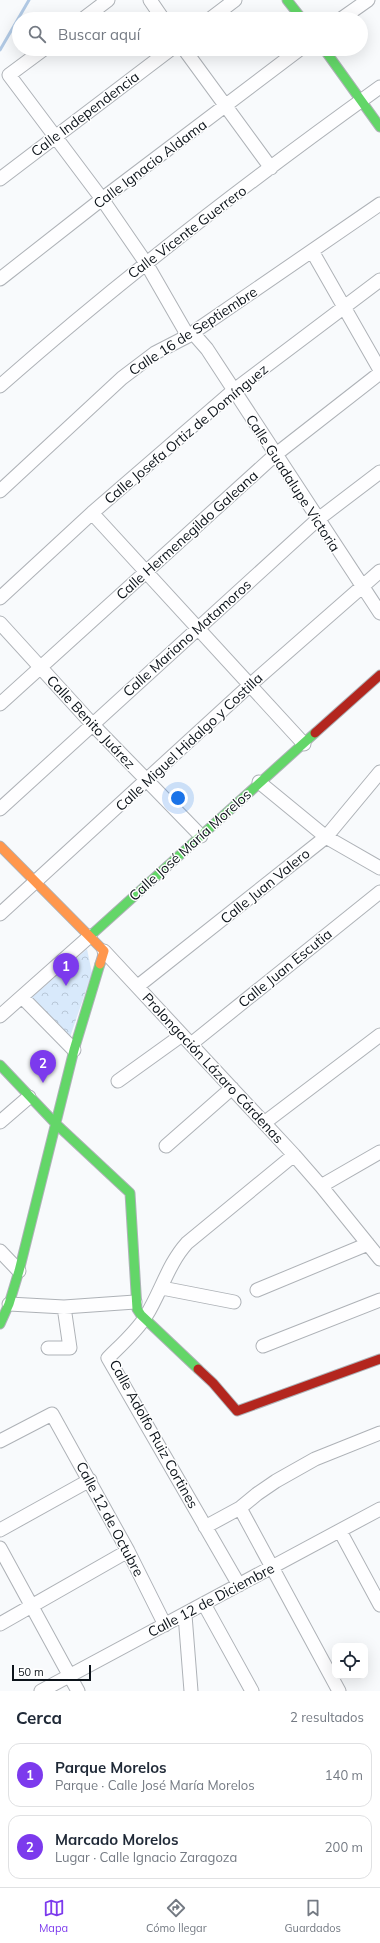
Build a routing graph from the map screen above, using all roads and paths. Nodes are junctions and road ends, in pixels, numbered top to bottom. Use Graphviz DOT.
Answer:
graph roads {
  1 [pos="108,0"];
  2 [pos="150,0"];
  3 [pos="235,0"];
  4 [pos="287,0"];
  5 [pos="368,0"];
  6 [pos="92,12"];
  7 [pos="158,12"];
  8 [pos="219,12"];
  9 [pos="296,12"];
  10 [pos="351,12"];
  11 [pos="35,56"];
  12 [pos="162,56"];
  13 [pos="189,56"];
  14 [pos="291,56"];
  15 [pos="329,56"];
  16 [pos="380,87"];
  17 [pos="361,100"];
  18 [pos="227,106"];
  19 [pos="380,127"];
  20 [pos="55,136"];
  21 [pos="271,168"];
  22 [pos="0,179"];
  23 [pos="102,199"];
  24 [pos="380,204"];
  25 [pos="312,251"];
  26 [pos="146,263"];
  27 [pos="0,279"];
  28 [pos="380,280"];
  29 [pos="344,307"];
  30 [pos="190,334"];
  31 [pos="380,370"];
  32 [pos="380,373"];
  33 [pos="0,386"];
  34 [pos="233,391"];
  35 [pos="276,455"];
  36 [pos="380,472"];
  37 [pos="0,491"];
  38 [pos="92,513"];
  39 [pos="317,520"];
  40 [pos="380,571"];
  41 [pos="145,572"];
  42 [pos="362,586"];
  43 [pos="0,598"];
  44 [pos="380,613"];
  45 [pos="0,623"];
  46 [pos="198,628"];
  47 [pos="41,669"];
  48 [pos="380,674"];
  49 [pos="250,685"];
  50 [pos="0,704"];
  51 [pos="93,725"];
  52 [pos="304,744"];
  53 [pos="380,772"];
  54 [pos="147,781"];
  55 [pos="259,782"];
  56 [pos="0,809"];
  57 [pos="200,836"];
  58 [pos="326,837"];
  59 [pos="0,846"];
  60 [pos="380,868"];
  61 [pos="36,882"];
  62 [pos="380,892"];
  63 [pos="0,914"];
  64 [pos="90,936"];
  65 [pos="104,951"];
  66 [pos="138,986"];
  67 [pos="22,997"];
  68 [pos="0,1016"];
  69 [pos="380,1035"];
  70 [pos="186,1039"];
  71 [pos="74,1050"];
  72 [pos="0,1065"];
  73 [pos="118,1081"];
  74 [pos="232,1088"];
  75 [pos="29,1097"];
  76 [pos="0,1122"];
  77 [pos="55,1123"];
  78 [pos="264,1123"];
  79 [pos="166,1146"];
  80 [pos="380,1152"];
  81 [pos="294,1155"];
  82 [pos="321,1186"];
  83 [pos="368,1244"];
  84 [pos="0,1251"];
  85 [pos="380,1259"];
  86 [pos="19,1271"];
  87 [pos="162,1288"];
  88 [pos="258,1290"];
  89 [pos="380,1300"];
  90 [pos="135,1302"];
  91 [pos="234,1302"];
  92 [pos="9,1304"];
  93 [pos="64,1306"];
  94 [pos="146,1318"];
  95 [pos="0,1324"];
  96 [pos="263,1346"];
  97 [pos="48,1348"];
  98 [pos="380,1359"];
  99 [pos="380,1433"];
  100 [pos="0,1440"];
  101 [pos="90,1480"];
  102 [pos="240,1508"];
  103 [pos="380,1510"];
  104 [pos="205,1528"];
  105 [pos="0,1530"];
  106 [pos="340,1531"];
  107 [pos="0,1548"];
  108 [pos="128,1551"];
  109 [pos="273,1567"];
  110 [pos="239,1586"];
  111 [pos="204,1604"];
  112 [pos="32,1605"];
  113 [pos="380,1605"];
  114 [pos="185,1615"];
  115 [pos="0,1624"];
  116 [pos="165,1625"];
  117 [pos="70,1675"];
  118 [pos="41,1691"];
  119 [pos="78,1691"];
  120 [pos="191,1691"];
  121 [pos="252,1691"];
  122 [pos="339,1691"];
  1 -- 6 [label="street"];
  2 -- 7 [label="street"];
  3 -- 8 [label="street"];
  4 -- 9 [label="street"];
  5 -- 10 [label="street"];
  11 -- 20 [label="street, Calle Guadalupe Victoria"];
  12 -- 20 [label="street, Calle Independencia"];
  13 -- 18 [label="street"];
  14 -- 18 [label="street, Calle Ignacio Aldama"];
  15 -- 17 [label="street"];
  16 -- 17 [label="street, Calle Vicente Guerrero"];
  17 -- 19 [label="street"];
  17 -- 21 [label="street, Calle Vicente Guerrero"];
  18 -- 21 [label="street"];
  18 -- 23 [label="street, Calle Ignacio Aldama"];
  20 -- 22 [label="street, Calle Independencia"];
  20 -- 23 [label="street, Calle Guadalupe Victoria"];
  21 -- 26 [label="street, Calle Vicente Guerrero"];
  23 -- 26 [label="street, Calle Guadalupe Victoria"];
  23 -- 27 [label="street, Calle Ignacio Aldama"];
  24 -- 25 [label="street, Calle 16 de Septiembre"];
  25 -- 29 [label="street"];
  25 -- 30 [label="street, Calle 16 de Septiembre"];
  26 -- 30 [label="street, Calle Guadalupe Victoria"];
  26 -- 33 [label="street, Calle Vicente Guerrero"];
  28 -- 29 [label="street, Calle Josefa Ortiz de Domínguez"];
  29 -- 31 [label="street"];
  29 -- 34 [label="street, Calle Josefa Ortiz de Domínguez"];
  30 -- 34 [label="street, Calle Guadalupe Victoria"];
  30 -- 37 [label="street, Calle 16 de Septiembre"];
  32 -- 35 [label="street, Calle Hermenegildo Galeana"];
  34 -- 35 [label="street, Calle Guadalupe Victoria"];
  34 -- 38 [label="street, Calle Josefa Ortiz de Domínguez"];
  35 -- 39 [label="street, Calle Guadalupe Victoria"];
  35 -- 41 [label="street, Calle Hermenegildo Galeana"];
  36 -- 39 [label="street, Calle Mariano Matamoros"];
  38 -- 41 [label="street"];
  38 -- 43 [label="street, Calle Josefa Ortiz de Domínguez"];
  39 -- 42 [label="street, Calle Guadalupe Victoria"];
  39 -- 46 [label="street, Calle Mariano Matamoros"];
  40 -- 42 [label="street, Calle Miguel Hidalgo y Costilla"];
  41 -- 46 [label="street"];
  41 -- 47 [label="street, Calle Hermenegildo Galeana"];
  42 -- 44 [label="street, Calle Guadalupe Victoria"];
  42 -- 49 [label="street, Calle Miguel Hidalgo y Costilla"];
  45 -- 47 [label="street, Calle Benito Juárez"];
  46 -- 49 [label="street"];
  46 -- 51 [label="street, Calle Mariano Matamoros"];
  47 -- 50 [label="street, Calle Hermenegildo Galeana"];
  47 -- 51 [label="street, Calle Benito Juárez"];
  48 -- 52 [label="street, Calle José María Morelos"];
  49 -- 52 [label="street"];
  49 -- 54 [label="street, Calle Miguel Hidalgo y Costilla"];
  51 -- 54 [label="street, Calle Benito Juárez"];
  51 -- 56 [label="street, Calle Mariano Matamoros"];
  52 -- 55 [label="street, Calle José María Morelos"];
  53 -- 58 [label="street, Calle Juan Valero"];
  54 -- 57 [label="street, Calle Benito Juárez"];
  54 -- 61 [label="street, Calle Miguel Hidalgo y Costilla"];
  55 -- 57 [label="street, Calle José María Morelos"];
  55 -- 58 [label="street"];
  57 -- 64 [label="street, Calle José María Morelos"];
  58 -- 60 [label="street"];
  58 -- 66 [label="street, Calle Juan Valero"];
  59 -- 61 [label="street"];
  61 -- 63 [label="street, Calle Miguel Hidalgo y Costilla"];
  61 -- 64 [label="street"];
  62 -- 70 [label="street, Calle Juan Escutia"];
  64 -- 65 [label="street"];
  64 -- 67 [label="street, Calle José María Morelos"];
  65 -- 66 [label="street, Prolongación Lázaro Cárdenas"];
  65 -- 71 [label="street"];
  66 -- 70 [label="street, Prolongación Lázaro Cárdenas"];
  67 -- 68 [label="street, Calle José María Morelos"];
  67 -- 71 [label="street"];
  69 -- 78 [label="street"];
  70 -- 73 [label="street, Calle Juan Escutia"];
  70 -- 74 [label="street, Prolongación Lázaro Cárdenas"];
  71 -- 77 [label="street"];
  72 -- 75 [label="street"];
  74 -- 78 [label="street, Prolongación Lázaro Cárdenas"];
  74 -- 79 [label="street"];
  75 -- 76 [label="street"];
  75 -- 77 [label="street"];
  77 -- 86 [label="street"];
  77 -- 90 [label="street"];
  78 -- 81 [label="street, Prolongación Lázaro Cárdenas"];
  80 -- 82 [label="street"];
  81 -- 82 [label="street, Prolongación Lázaro Cárdenas"];
  81 -- 87 [label="street, Calle Adolfo Ruiz Cortines"];
  82 -- 83 [label="street, Prolongación Lázaro Cárdenas"];
  83 -- 85 [label="street, Prolongación Lázaro Cárdenas"];
  83 -- 88 [label="street"];
  84 -- 86 [label="street"];
  86 -- 92 [label="street"];
  87 -- 91 [label="street"];
  87 -- 94 [label="street, Calle Adolfo Ruiz Cortines"];
  89 -- 96 [label="street"];
  90 -- 93 [label="street"];
  90 -- 94 [label="street"];
  92 -- 93 [label="street"];
  92 -- 95 [label="street"];
  93 -- 97 [label="street"];
  94 -- 98 [label="street"];
  94 -- 104 [label="street, Calle Adolfo Ruiz Cortines"];
  99 -- 102 [label="street"];
  100 -- 101 [label="street, Calle 12 de Octubre"];
  101 -- 105 [label="street"];
  101 -- 108 [label="street, Calle 12 de Octubre"];
  102 -- 104 [label="street"];
  102 -- 109 [label="street"];
  103 -- 106 [label="street, Calle 12 de Diciembre"];
  104 -- 110 [label="street, Calle Adolfo Ruiz Cortines"];
  106 -- 109 [label="street, Calle 12 de Diciembre"];
  106 -- 113 [label="street"];
  107 -- 112 [label="street"];
  108 -- 112 [label="street"];
  108 -- 116 [label="street, Calle 12 de Octubre"];
  109 -- 110 [label="street, Calle 12 de Diciembre"];
  109 -- 122 [label="street"];
  110 -- 111 [label="street, Calle 12 de Diciembre"];
  111 -- 114 [label="street, Calle 12 de Diciembre"];
  111 -- 121 [label="street"];
  112 -- 115 [label="street"];
  112 -- 117 [label="street"];
  114 -- 116 [label="street, Calle 12 de Diciembre"];
  114 -- 120 [label="street"];
  116 -- 117 [label="street, Calle 12 de Diciembre"];
  117 -- 118 [label="street, Calle 12 de Diciembre"];
  117 -- 119 [label="street"];
}
